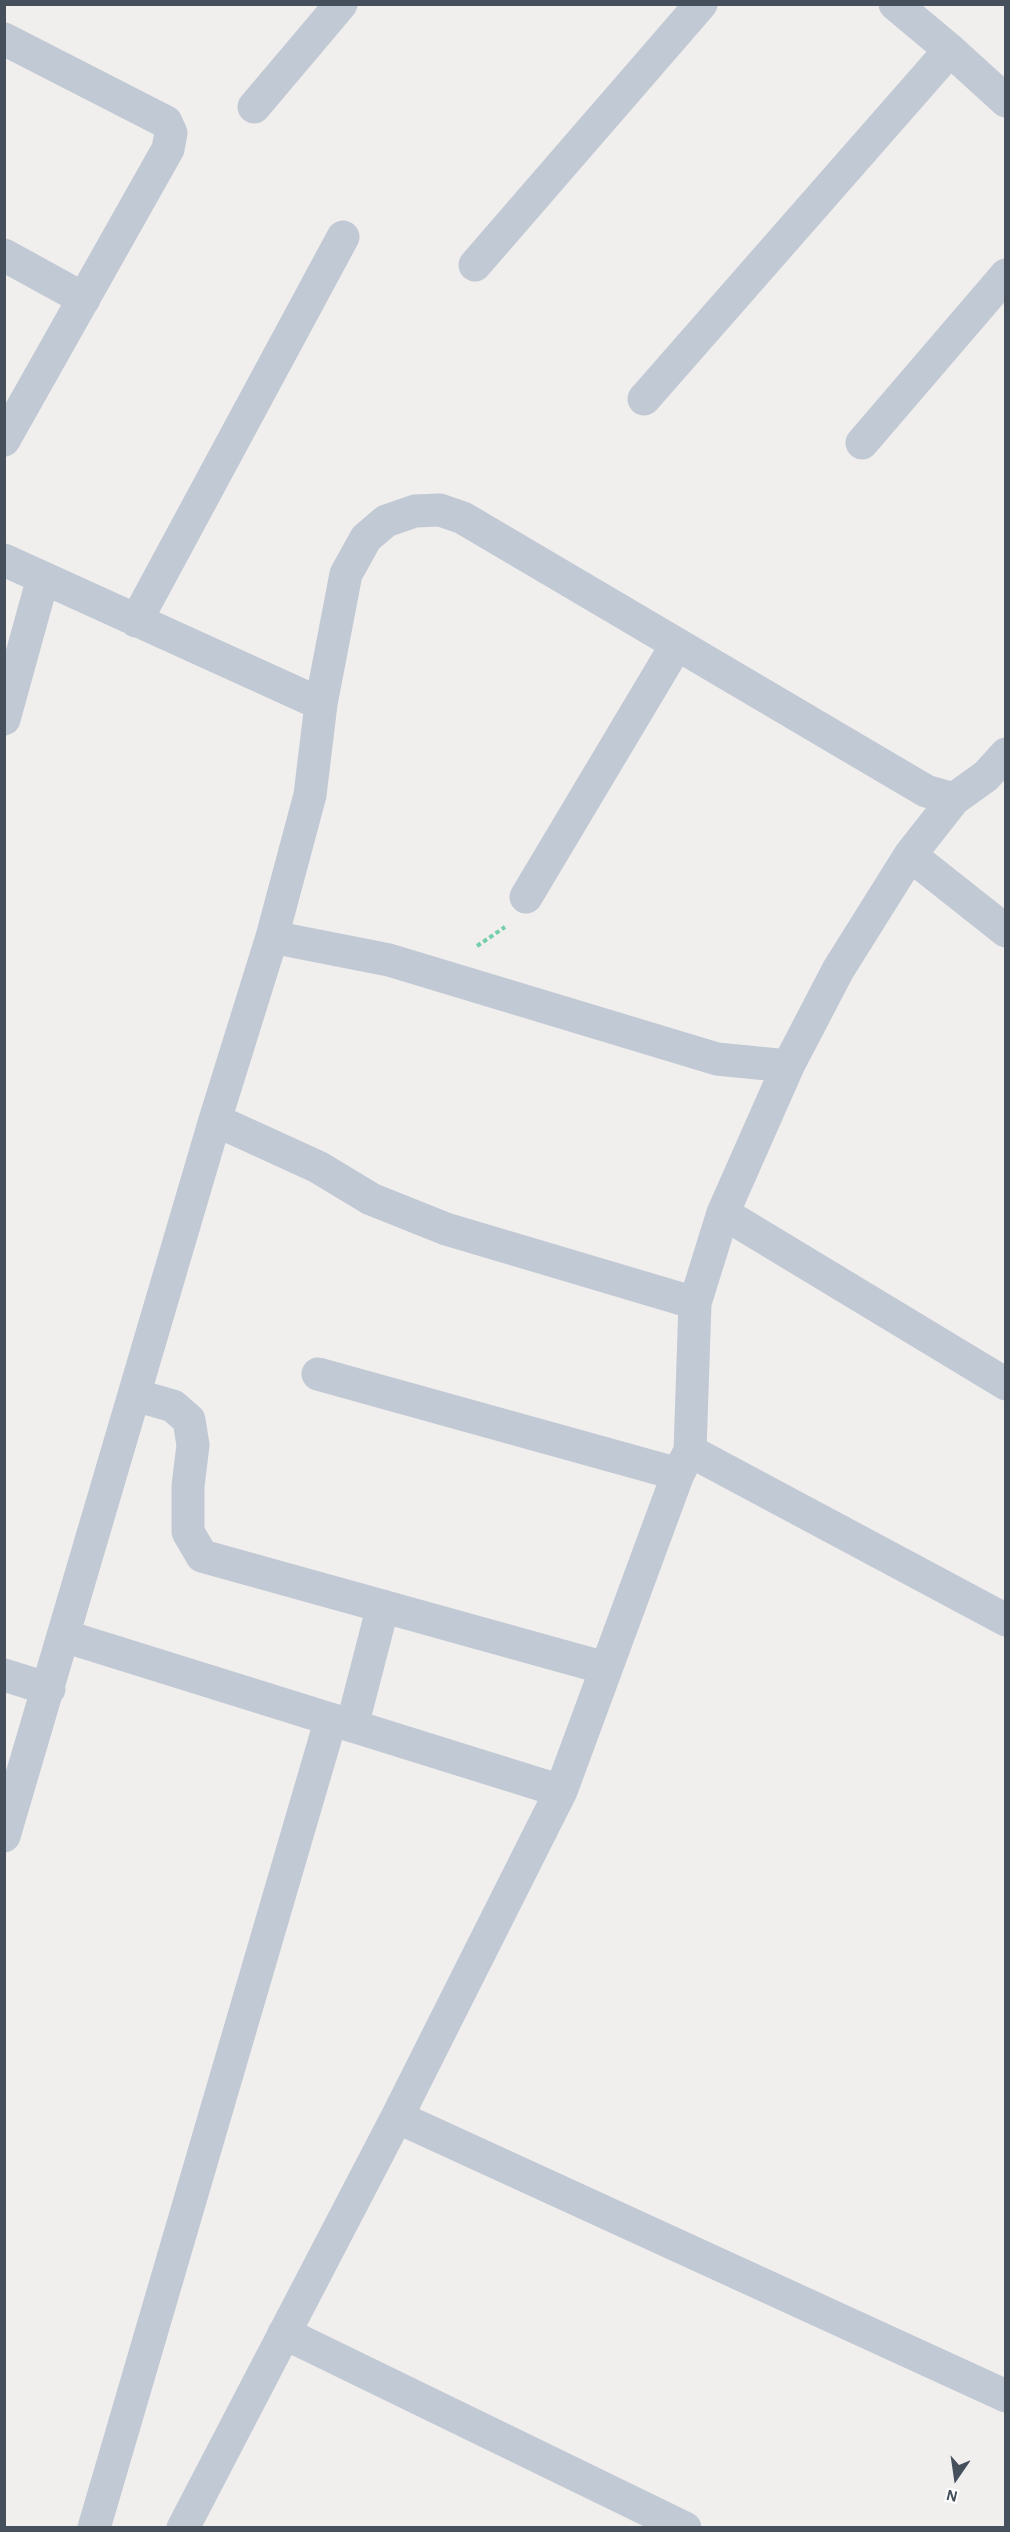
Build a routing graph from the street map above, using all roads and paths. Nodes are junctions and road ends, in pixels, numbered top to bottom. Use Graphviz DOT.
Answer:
graph roads {
  1 [pos="340,4"];
  2 [pos="701,4"];
  3 [pos="895,4"];
  4 [pos="4,39"];
  5 [pos="950,50"];
  6 [pos="1005,101"];
  7 [pos="254,107"];
  8 [pos="343,237"];
  9 [pos="4,255"];
  10 [pos="475,265"];
  11 [pos="1005,275"];
  12 [pos="84,299"];
  13 [pos="644,399"];
  14 [pos="4,440"];
  15 [pos="862,443"];
  16 [pos="4,560"];
  17 [pos="43,578"];
  18 [pos="136,621"];
  19 [pos="677,644"];
  20 [pos="321,704"];
  21 [pos="4,718"];
  22 [pos="1005,754"];
  23 [pos="954,799"];
  24 [pos="910,855"];
  25 [pos="526,897"];
  26 [pos="1005,931"];
  27 [pos="272,937"];
  28 [pos="426,971"];
  29 [pos="788,1066"];
  30 [pos="215,1120"];
  31 [pos="723,1213"];
  32 [pos="695,1304"];
  33 [pos="318,1374"];
  34 [pos="1005,1384"];
  35 [pos="135,1395"];
  36 [pos="684,1463"];
  37 [pos="383,1606"];
  38 [pos="1005,1620"];
  39 [pos="64,1636"];
  40 [pos="605,1668"];
  41 [pos="4,1675"];
  42 [pos="49,1689"];
  43 [pos="342,1722"];
  44 [pos="561,1791"];
  45 [pos="4,1836"];
  46 [pos="397,2116"];
  47 [pos="284,2333"];
  48 [pos="1005,2396"];
  49 [pos="94,2528"];
  50 [pos="183,2528"];
  51 [pos="685,2528"];
  1 -- 7 [label="street"];
  2 -- 10 [label="street"];
  3 -- 5 [label="street"];
  4 -- 12 [label="street"];
  5 -- 6 [label="street"];
  5 -- 13 [label="street"];
  8 -- 18 [label="street"];
  9 -- 12 [label="street"];
  11 -- 15 [label="street"];
  12 -- 14 [label="street"];
  16 -- 17 [label="street"];
  17 -- 18 [label="street"];
  17 -- 21 [label="street"];
  18 -- 20 [label="street"];
  19 -- 20 [label="street"];
  19 -- 23 [label="street"];
  19 -- 25 [label="street"];
  20 -- 27 [label="street"];
  22 -- 23 [label="street"];
  23 -- 24 [label="street"];
  24 -- 26 [label="street"];
  24 -- 29 [label="street"];
  25 -- 28 [label="path"];
  27 -- 28 [label="street"];
  27 -- 30 [label="street"];
  28 -- 29 [label="street"];
  29 -- 31 [label="street"];
  30 -- 32 [label="street"];
  30 -- 35 [label="street"];
  31 -- 32 [label="street"];
  31 -- 34 [label="street"];
  32 -- 36 [label="street"];
  33 -- 36 [label="street"];
  35 -- 37 [label="street"];
  35 -- 39 [label="street"];
  36 -- 38 [label="street"];
  36 -- 40 [label="street"];
  37 -- 40 [label="street"];
  37 -- 43 [label="street"];
  39 -- 42 [label="street"];
  39 -- 43 [label="street"];
  40 -- 44 [label="street"];
  41 -- 42 [label="street"];
  42 -- 45 [label="street"];
  43 -- 44 [label="street"];
  43 -- 49 [label="street"];
  44 -- 46 [label="street"];
  46 -- 47 [label="street"];
  46 -- 48 [label="street"];
  47 -- 50 [label="street"];
  47 -- 51 [label="street"];
}
